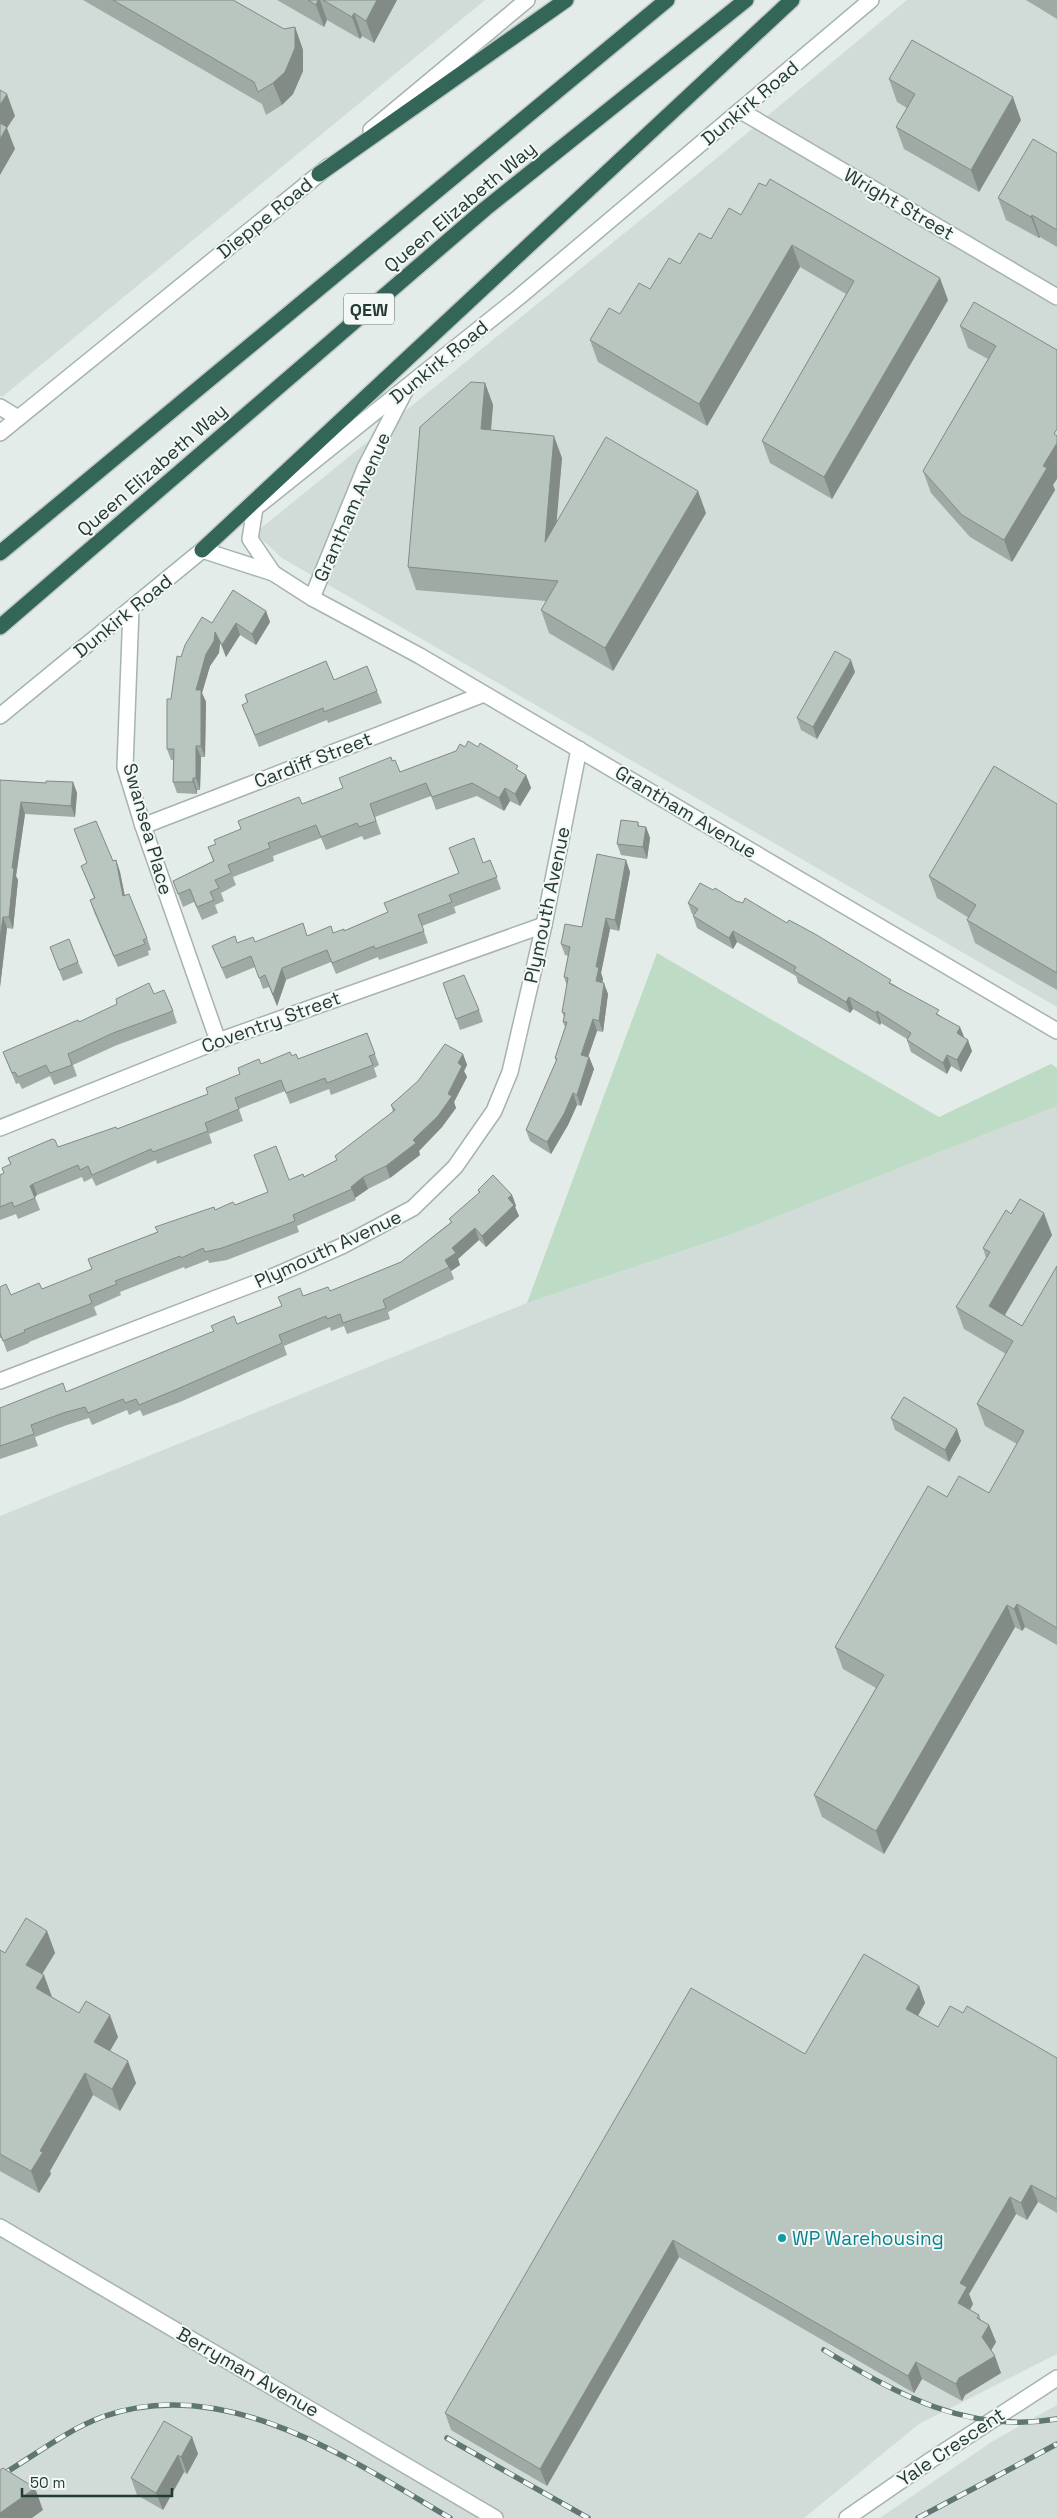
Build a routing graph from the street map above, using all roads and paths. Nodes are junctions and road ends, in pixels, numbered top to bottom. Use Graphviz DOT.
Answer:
graph roads {
  1 [pos="527,0"];
  2 [pos="566,0"];
  3 [pos="667,0"];
  4 [pos="746,0"];
  5 [pos="792,0"];
  6 [pos="871,0"];
  7 [pos="741,111"];
  8 [pos="319,174"];
  9 [pos="1057,297"];
  10 [pos="406,389"];
  11 [pos="0,407"];
  12 [pos="18,418"];
  13 [pos="0,432"];
  14 [pos="266,491"];
  15 [pos="255,508"];
  16 [pos="202,550"];
  17 [pos="0,553"];
  18 [pos="273,573"];
  19 [pos="312,598"];
  20 [pos="131,609"];
  21 [pos="0,627"];
  22 [pos="484,694"];
  23 [pos="0,716"];
  24 [pos="579,749"];
  25 [pos="143,826"];
  26 [pos="544,925"];
  27 [pos="1057,1031"];
  28 [pos="218,1040"];
  29 [pos="0,1128"];
  30 [pos="0,1381"];
  31 [pos="0,2227"];
  32 [pos="1057,2378"];
  33 [pos="495,2518"];
  34 [pos="847,2518"];
  1 -- 8 [label="street, Dieppe Road"];
  2 -- 8 [label="highway"];
  3 -- 17 [label="highway, Queen Elizabeth Way / QEW"];
  4 -- 21 [label="highway, Queen Elizabeth Way / QEW"];
  5 -- 14 [label="highway"];
  6 -- 7 [label="street, Dunkirk Road"];
  7 -- 9 [label="street, Wright Street"];
  7 -- 10 [label="street, Dunkirk Road"];
  8 -- 12 [label="street, Dieppe Road"];
  10 -- 15 [label="street, Dunkirk Road"];
  10 -- 19 [label="street, Grantham Avenue"];
  11 -- 12 [label="street"];
  12 -- 13 [label="street, Dieppe Road"];
  14 -- 15 [label="highway"];
  14 -- 16 [label="highway"];
  15 -- 16 [label="street, Dunkirk Road"];
  15 -- 18 [label="street, Grantham Avenue"];
  16 -- 18 [label="street, Grantham Avenue"];
  16 -- 20 [label="street, Dunkirk Road"];
  18 -- 19 [label="street, Grantham Avenue"];
  19 -- 22 [label="street, Grantham Avenue"];
  20 -- 23 [label="street, Dunkirk Road"];
  20 -- 25 [label="street, Swansea Place"];
  22 -- 24 [label="street, Grantham Avenue"];
  22 -- 25 [label="street, Cardiff Street"];
  24 -- 26 [label="street, Plymouth Avenue"];
  24 -- 27 [label="street, Grantham Avenue"];
  25 -- 28 [label="street, Swansea Place"];
  26 -- 28 [label="street, Coventry Street"];
  26 -- 30 [label="street, Plymouth Avenue"];
  28 -- 29 [label="street, Coventry Street"];
  31 -- 33 [label="street, Berryman Avenue"];
  32 -- 34 [label="street, Yale Crescent"];
}
